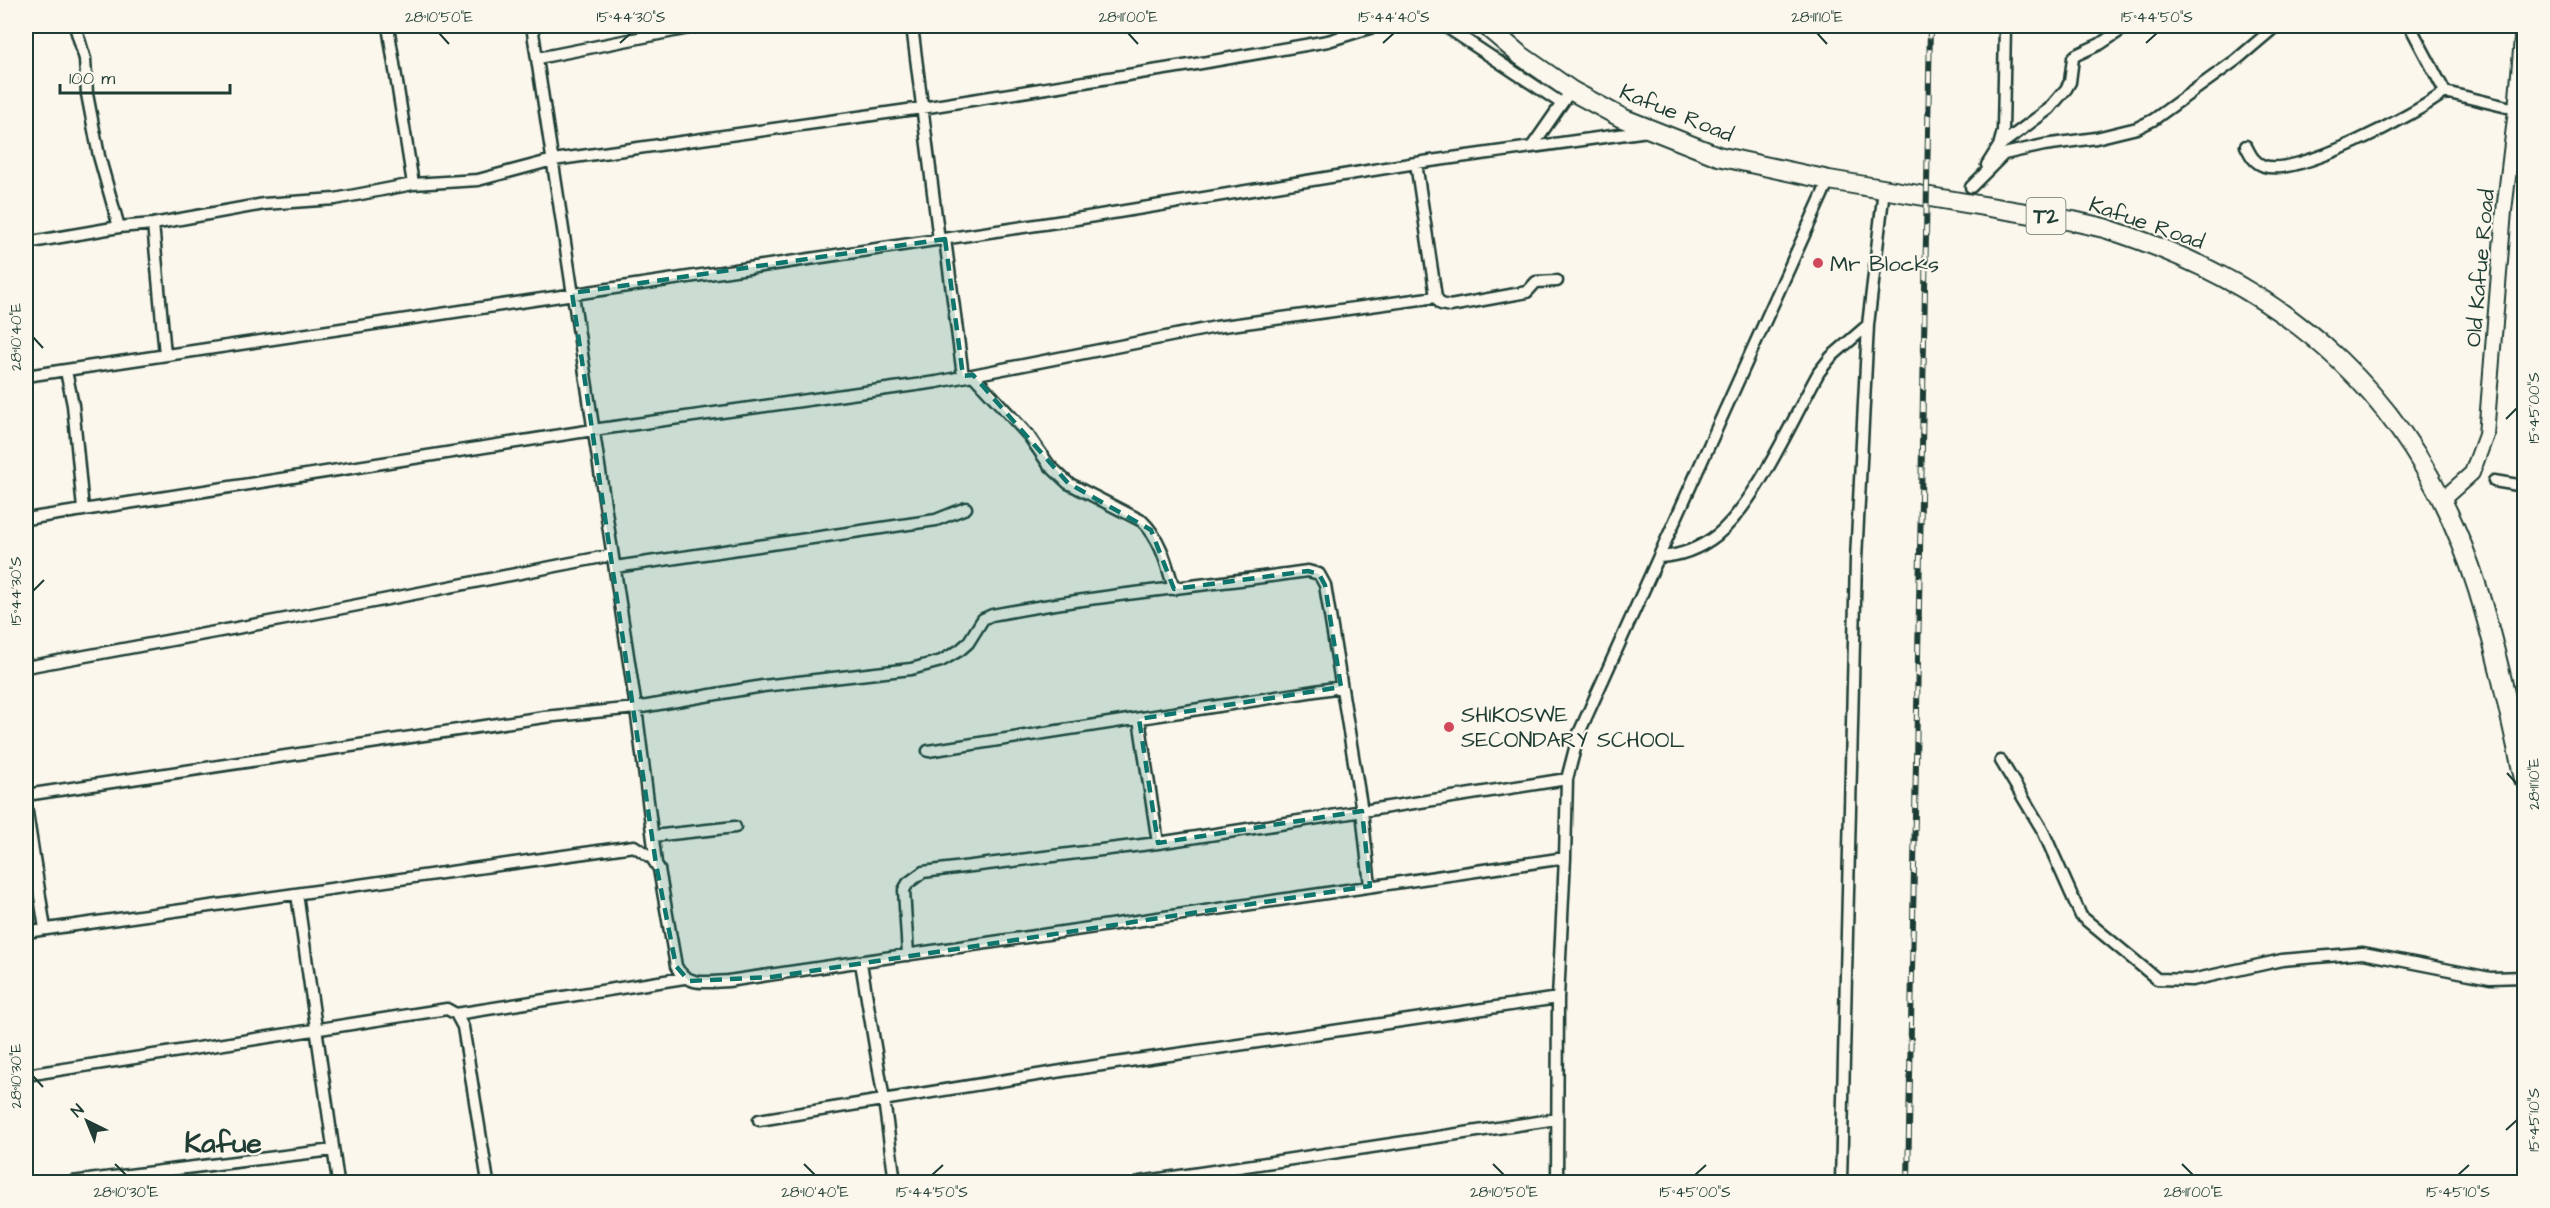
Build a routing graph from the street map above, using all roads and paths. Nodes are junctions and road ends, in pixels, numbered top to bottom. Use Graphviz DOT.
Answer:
graph roads {
  1 [pos="75,26"];
  2 [pos="388,26"];
  3 [pos="532,26"];
  4 [pos="699,26"];
  5 [pos="912,26"];
  6 [pos="1376,26"];
  7 [pos="1445,26"];
  8 [pos="1486,26"];
  9 [pos="2005,26"];
  10 [pos="2127,26"];
  11 [pos="2276,26"];
  12 [pos="2410,26"];
  13 [pos="2523,26"];
  14 [pos="538,58"];
  15 [pos="2445,92"];
  16 [pos="1566,97"];
  17 [pos="922,108"];
  18 [pos="2520,110"];
  19 [pos="1651,131"];
  20 [pos="1533,145"];
  21 [pos="2246,146"];
  22 [pos="1999,147"];
  23 [pos="2518,157"];
  24 [pos="554,160"];
  25 [pos="1416,163"];
  26 [pos="1829,180"];
  27 [pos="413,184"];
  28 [pos="1971,187"];
  29 [pos="1884,189"];
  30 [pos="1958,201"];
  31 [pos="153,224"];
  32 [pos="119,227"];
  33 [pos="942,239"];
  34 [pos="26,243"];
  35 [pos="1557,281"];
  36 [pos="572,293"];
  37 [pos="1436,297"];
  38 [pos="1868,325"];
  39 [pos="165,354"];
  40 [pos="66,370"];
  41 [pos="26,376"];
  42 [pos="968,376"];
  43 [pos="593,430"];
  44 [pos="2494,481"];
  45 [pos="2524,486"];
  46 [pos="2442,500"];
  47 [pos="966,508"];
  48 [pos="83,509"];
  49 [pos="26,519"];
  50 [pos="612,555"];
  51 [pos="1659,557"];
  52 [pos="615,567"];
  53 [pos="1174,590"];
  54 [pos="26,668"];
  55 [pos="1341,687"];
  56 [pos="636,708"];
  57 [pos="1139,719"];
  58 [pos="928,751"];
  59 [pos="2001,761"];
  60 [pos="1567,778"];
  61 [pos="2524,779"];
  62 [pos="26,795"];
  63 [pos="26,806"];
  64 [pos="1362,811"];
  65 [pos="735,827"];
  66 [pos="653,836"];
  67 [pos="1158,843"];
  68 [pos="1565,858"];
  69 [pos="656,864"];
  70 [pos="1370,886"];
  71 [pos="297,894"];
  72 [pos="45,929"];
  73 [pos="26,932"];
  74 [pos="908,955"];
  75 [pos="861,963"];
  76 [pos="2524,977"];
  77 [pos="684,978"];
  78 [pos="1558,998"];
  79 [pos="456,1014"];
  80 [pos="316,1030"];
  81 [pos="26,1075"];
  82 [pos="884,1100"];
  83 [pos="1557,1119"];
  84 [pos="759,1120"];
  85 [pos="333,1150"];
  86 [pos="72,1182"];
  87 [pos="338,1182"];
  88 [pos="488,1182"];
  89 [pos="895,1182"];
  90 [pos="1140,1182"];
  91 [pos="1557,1182"];
  92 [pos="1841,1182"];
  1 -- 32 [label="street"];
  2 -- 27 [label="street"];
  3 -- 14 [label="street"];
  4 -- 14 [label="street"];
  5 -- 17 [label="street"];
  6 -- 17 [label="street"];
  7 -- 16 [label="street"];
  8 -- 16 [label="highway, Kafue Road / T2"];
  9 -- 22 [label="street"];
  10 -- 22 [label="street"];
  11 -- 28 [label="street"];
  12 -- 15 [label="street"];
  13 -- 18 [label="street, Old Kafue Road"];
  14 -- 24 [label="street"];
  15 -- 18 [label="street"];
  15 -- 21 [label="street"];
  16 -- 19 [label="highway, Kafue Road / T2"];
  16 -- 20 [label="street"];
  17 -- 24 [label="street"];
  17 -- 33 [label="street"];
  18 -- 23 [label="street, Old Kafue Road"];
  19 -- 20 [label="street"];
  19 -- 26 [label="highway, Kafue Road / T2"];
  20 -- 25 [label="street"];
  22 -- 28 [label="street"];
  23 -- 46 [label="street, Old Kafue Road"];
  24 -- 27 [label="street"];
  24 -- 36 [label="street"];
  25 -- 33 [label="street"];
  25 -- 37 [label="street"];
  26 -- 29 [label="highway, Kafue Road / T2"];
  26 -- 51 [label="street"];
  27 -- 31 [label="street"];
  28 -- 30 [label="street"];
  29 -- 30 [label="highway, Kafue Road / T2"];
  29 -- 38 [label="street"];
  30 -- 46 [label="highway, Kafue Road / T2"];
  31 -- 32 [label="street"];
  31 -- 39 [label="street"];
  32 -- 34 [label="street"];
  33 -- 36 [label="street"];
  33 -- 42 [label="street"];
  35 -- 37 [label="street"];
  36 -- 39 [label="street"];
  36 -- 43 [label="street"];
  37 -- 42 [label="street"];
  38 -- 51 [label="street"];
  38 -- 92 [label="street"];
  39 -- 40 [label="street"];
  40 -- 41 [label="street"];
  40 -- 48 [label="street"];
  42 -- 43 [label="street"];
  42 -- 53 [label="street"];
  43 -- 48 [label="street"];
  43 -- 50 [label="street"];
  44 -- 45 [label="street"];
  46 -- 61 [label="highway, Kafue Road / T2"];
  47 -- 52 [label="street"];
  48 -- 49 [label="street"];
  50 -- 52 [label="street"];
  50 -- 54 [label="street"];
  51 -- 60 [label="street"];
  52 -- 56 [label="street"];
  53 -- 55 [label="street"];
  53 -- 56 [label="street"];
  55 -- 57 [label="street"];
  55 -- 64 [label="street"];
  56 -- 62 [label="street"];
  56 -- 66 [label="street"];
  57 -- 58 [label="street"];
  57 -- 67 [label="street"];
  59 -- 76 [label="street"];
  60 -- 64 [label="street"];
  60 -- 68 [label="street"];
  63 -- 72 [label="street"];
  64 -- 67 [label="street"];
  64 -- 70 [label="street"];
  65 -- 66 [label="street"];
  66 -- 69 [label="street"];
  67 -- 74 [label="street"];
  68 -- 70 [label="street"];
  68 -- 78 [label="street"];
  69 -- 71 [label="street"];
  69 -- 77 [label="street"];
  70 -- 74 [label="street"];
  71 -- 72 [label="street"];
  71 -- 80 [label="street"];
  72 -- 73 [label="street"];
  74 -- 75 [label="street"];
  75 -- 77 [label="street"];
  75 -- 82 [label="street"];
  77 -- 79 [label="street"];
  78 -- 82 [label="street"];
  78 -- 83 [label="street"];
  79 -- 80 [label="street"];
  79 -- 88 [label="street"];
  80 -- 81 [label="street"];
  80 -- 85 [label="street"];
  82 -- 84 [label="street"];
  82 -- 89 [label="street"];
  83 -- 90 [label="street"];
  83 -- 91 [label="street"];
  85 -- 86 [label="street"];
  85 -- 87 [label="street"];
}
